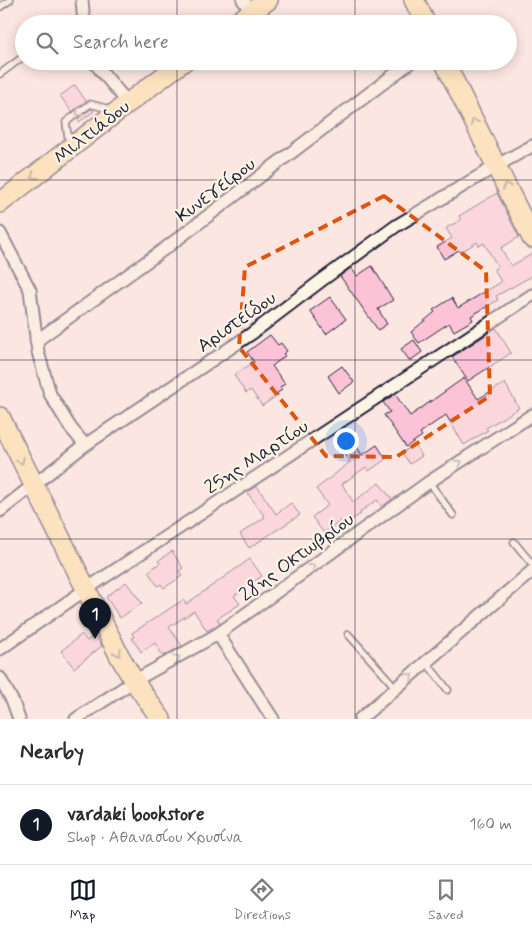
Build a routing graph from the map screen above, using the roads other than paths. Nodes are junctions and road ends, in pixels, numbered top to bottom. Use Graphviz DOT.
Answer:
graph roads {
  1 [pos="10,0"];
  2 [pos="82,0"];
  3 [pos="268,0"];
  4 [pos="414,0"];
  5 [pos="247,6"];
  6 [pos="0,7"];
  7 [pos="83,15"];
  8 [pos="422,15"];
  9 [pos="15,63"];
  10 [pos="99,70"];
  11 [pos="172,70"];
  12 [pos="400,70"];
  13 [pos="448,70"];
  14 [pos="0,74"];
  15 [pos="122,107"];
  16 [pos="532,146"];
  17 [pos="496,166"];
  18 [pos="0,203"];
  19 [pos="0,234"];
  20 [pos="532,238"];
  21 [pos="532,294"];
  22 [pos="36,341"];
  23 [pos="532,415"];
  24 [pos="0,417"];
  25 [pos="85,445"];
  26 [pos="429,482"];
  27 [pos="33,485"];
  28 [pos="0,511"];
  29 [pos="453,515"];
  30 [pos="514,542"];
  31 [pos="532,564"];
  32 [pos="532,571"];
  33 [pos="85,590"];
  34 [pos="218,634"];
  35 [pos="348,634"];
  36 [pos="0,649"];
  37 [pos="426,662"];
  38 [pos="0,678"];
  39 [pos="134,681"];
  40 [pos="396,688"];
  41 [pos="448,690"];
  42 [pos="19,719"];
  43 [pos="76,719"];
  44 [pos="161,719"];
  45 [pos="273,719"];
  46 [pos="360,719"];
  1 -- 6 [label="lane"];
  2 -- 7 [label="street"];
  3 -- 5 [label="main road"];
  4 -- 8 [label="main road"];
  9 -- 14 [label="lane"];
  10 -- 15 [label="street"];
  11 -- 15 [label="main road, Μιλτιάδου"];
  12 -- 22 [label="street, Κυνεγείρου"];
  17 -- 13 [label="main road, one-way"];
  15 -- 18 [label="main road, Μιλτιάδου, one-way"];
  16 -- 17 [label="street, Αριστείδου"];
  20 -- 17 [label="main road, one-way"];
  17 -- 25 [label="street, Αριστείδου"];
  19 -- 22 [label="street"];
  21 -- 33 [label="street, 25ης Μαρτίου"];
  22 -- 25 [label="street"];
  26 -- 23 [label="street, 28ης Οκτωβρίου, one-way"];
  24 -- 27 [label="main road, one-way"];
  25 -- 27 [label="street, Αριστείδου"];
  26 -- 29 [label="lane"];
  34 -- 26 [label="street, 28ης Οκτωβρίου, one-way"];
  27 -- 28 [label="street, Αριστείδου"];
  27 -- 33 [label="main road"];
  30 -- 31 [label="lane"];
  32 -- 37 [label="street"];
  33 -- 36 [label="street, 25ης Μαρτίου"];
  33 -- 39 [label="main road, one-way"];
  39 -- 34 [label="street, 28ης Οκτωβρίου, one-way"];
  34 -- 45 [label="street"];
  35 -- 40 [label="lane"];
  40 -- 37 [label="street, one-way"];
  37 -- 41 [label="lane"];
  38 -- 42 [label="street"];
  39 -- 43 [label="street, 28ης Οκτωβρίου"];
  39 -- 44 [label="main road"];
  40 -- 46 [label="street"];
}
